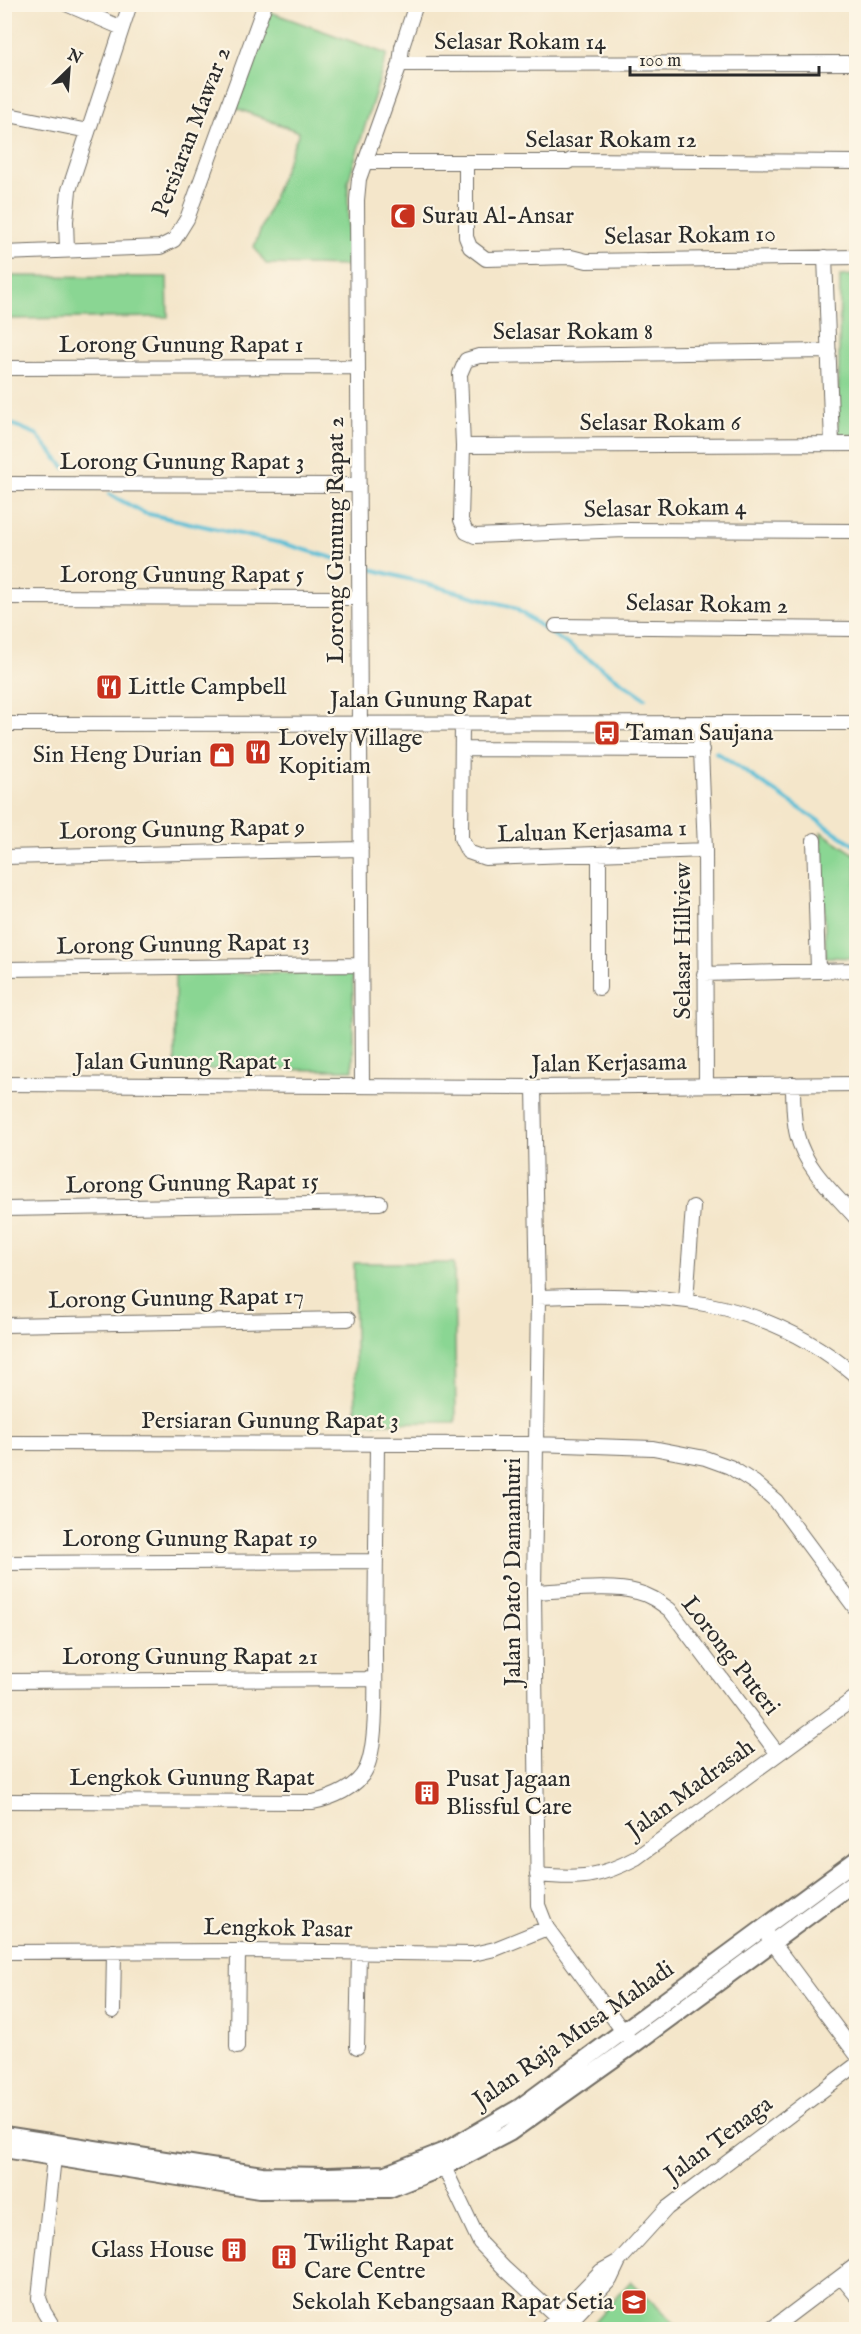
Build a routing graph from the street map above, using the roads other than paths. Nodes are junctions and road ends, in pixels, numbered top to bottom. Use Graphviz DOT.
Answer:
graph roads {
  1 [pos="66,4"];
  2 [pos="130,4"];
  3 [pos="265,4"];
  4 [pos="416,4"];
  5 [pos="122,27"];
  6 [pos="856,63"];
  7 [pos="400,64"];
  8 [pos="4,114"];
  9 [pos="88,131"];
  10 [pos="365,162"];
  11 [pos="466,162"];
  12 [pos="856,162"];
  13 [pos="67,250"];
  14 [pos="4,253"];
  15 [pos="825,257"];
  16 [pos="856,257"];
  17 [pos="829,351"];
  18 [pos="358,367"];
  19 [pos="4,368"];
  20 [pos="832,444"];
  21 [pos="856,444"];
  22 [pos="463,446"];
  23 [pos="4,484"];
  24 [pos="358,484"];
  25 [pos="856,531"];
  26 [pos="475,536"];
  27 [pos="4,597"];
  28 [pos="359,598"];
  29 [pos="556,626"];
  30 [pos="856,629"];
  31 [pos="360,722"];
  32 [pos="462,723"];
  33 [pos="856,723"];
  34 [pos="4,724"];
  35 [pos="700,724"];
  36 [pos="462,749"];
  37 [pos="702,750"];
  38 [pos="814,840"];
  39 [pos="361,849"];
  40 [pos="705,850"];
  41 [pos="599,854"];
  42 [pos="4,857"];
  43 [pos="361,965"];
  44 [pos="4,969"];
  45 [pos="818,970"];
  46 [pos="856,970"];
  47 [pos="705,974"];
  48 [pos="598,988"];
  49 [pos="4,1084"];
  50 [pos="793,1084"];
  51 [pos="856,1084"];
  52 [pos="362,1085"];
  53 [pos="706,1085"];
  54 [pos="534,1087"];
  55 [pos="380,1203"];
  56 [pos="693,1207"];
  57 [pos="4,1209"];
  58 [pos="856,1218"];
  59 [pos="538,1297"];
  60 [pos="686,1300"];
  61 [pos="348,1319"];
  62 [pos="4,1325"];
  63 [pos="856,1376"];
  64 [pos="4,1443"];
  65 [pos="376,1444"];
  66 [pos="536,1444"];
  67 [pos="376,1561"];
  68 [pos="4,1563"];
  69 [pos="534,1592"];
  70 [pos="856,1609"];
  71 [pos="375,1679"];
  72 [pos="4,1681"];
  73 [pos="856,1697"];
  74 [pos="778,1754"];
  75 [pos="4,1801"];
  76 [pos="856,1860"];
  77 [pos="537,1875"];
  78 [pos="856,1881"];
  79 [pos="547,1928"];
  80 [pos="767,1935"];
  81 [pos="114,1951"];
  82 [pos="238,1951"];
  83 [pos="4,1952"];
  84 [pos="359,1953"];
  85 [pos="113,2012"];
  86 [pos="622,2031"];
  87 [pos="633,2045"];
  88 [pos="237,2047"];
  89 [pos="357,2047"];
  90 [pos="856,2054"];
  91 [pos="856,2065"];
  92 [pos="4,2135"];
  93 [pos="4,2149"];
  94 [pos="55,2150"];
  95 [pos="444,2167"];
  96 [pos="856,2265"];
  97 [pos="841,2277"];
  98 [pos="856,2295"];
  99 [pos="561,2324"];
  100 [pos="55,2330"];
  101 [pos="544,2330"];
  102 [pos="770,2330"];
  1 -- 5 [label="street"];
  2 -- 5 [label="street"];
  3 -- 13 [label="street, Persiaran Mawar 2"];
  4 -- 7 [label="street, Lorong Gunung Rapat 2"];
  5 -- 9 [label="street"];
  6 -- 7 [label="street, Selasar Rokam 14"];
  7 -- 10 [label="street, Lorong Gunung Rapat 2"];
  8 -- 9 [label="street"];
  9 -- 13 [label="street"];
  10 -- 11 [label="street, Selasar Rokam 12"];
  10 -- 18 [label="street, Lorong Gunung Rapat 2"];
  11 -- 12 [label="street, Selasar Rokam 12"];
  11 -- 15 [label="street, Selasar Rokam 10"];
  13 -- 14 [label="street, Persiaran Mawar 2"];
  15 -- 16 [label="street, Selasar Rokam 10"];
  15 -- 17 [label="street"];
  17 -- 20 [label="street"];
  17 -- 22 [label="street, Selasar Rokam 8"];
  18 -- 19 [label="street, Lorong Gunung Rapat 1"];
  18 -- 24 [label="street, Lorong Gunung Rapat 2"];
  20 -- 21 [label="street, Selasar Rokam 6"];
  20 -- 22 [label="street, Selasar Rokam 6"];
  22 -- 26 [label="street, Selasar Rokam 8"];
  23 -- 24 [label="street, Lorong Gunung Rapat 3"];
  24 -- 28 [label="street, Lorong Gunung Rapat 2"];
  25 -- 26 [label="street, Selasar Rokam 4"];
  27 -- 28 [label="street, Lorong Gunung Rapat 5"];
  28 -- 31 [label="street, Lorong Gunung Rapat 2"];
  29 -- 30 [label="street, Selasar Rokam 2"];
  31 -- 32 [label="street, Jalan Gunung Rapat"];
  31 -- 34 [label="street, Jalan Gunung Rapat"];
  31 -- 39 [label="street, Lorong Gunung Rapat 2"];
  32 -- 35 [label="street, Jalan Gunung Rapat"];
  32 -- 36 [label="street, Laluan Kerjasama 1"];
  33 -- 35 [label="street, Jalan Gunung Rapat"];
  35 -- 37 [label="street, Selasar Hillview"];
  36 -- 37 [label="street"];
  36 -- 41 [label="street, Laluan Kerjasama 1"];
  37 -- 40 [label="street, Selasar Hillview"];
  38 -- 45 [label="street"];
  39 -- 42 [label="street, Lorong Gunung Rapat 9"];
  39 -- 43 [label="street, Lorong Gunung Rapat 2"];
  40 -- 41 [label="street, Laluan Kerjasama 1"];
  40 -- 47 [label="street, Selasar Hillview"];
  41 -- 48 [label="street"];
  43 -- 44 [label="street, Lorong Gunung Rapat 13"];
  43 -- 52 [label="street, Lorong Gunung Rapat 2"];
  45 -- 46 [label="street"];
  45 -- 47 [label="street"];
  47 -- 53 [label="street, Selasar Hillview"];
  49 -- 52 [label="street, Jalan Gunung Rapat 1"];
  50 -- 51 [label="street, Jalan Kerjasama"];
  50 -- 53 [label="street, Jalan Kerjasama"];
  50 -- 58 [label="street"];
  52 -- 54 [label="street, Jalan Kerjasama"];
  53 -- 54 [label="street, Jalan Kerjasama"];
  54 -- 59 [label="street, Jalan Dato' Damanhuri"];
  55 -- 57 [label="street, Lorong Gunung Rapat 15"];
  56 -- 60 [label="street"];
  59 -- 60 [label="street"];
  59 -- 66 [label="street, Jalan Dato' Damanhuri"];
  60 -- 63 [label="street"];
  61 -- 62 [label="street, Lorong Gunung Rapat 17"];
  64 -- 65 [label="street, Persiaran Gunung Rapat 3"];
  65 -- 66 [label="street, Persiaran Gunung Rapat 3"];
  65 -- 67 [label="street, Lengkok Gunung Rapat"];
  66 -- 69 [label="street, Jalan Dato' Damanhuri"];
  66 -- 70 [label="street, Persiaran Gunung Rapat 3"];
  67 -- 68 [label="street, Lorong Gunung Rapat 19"];
  67 -- 71 [label="street, Lengkok Gunung Rapat"];
  69 -- 74 [label="street, Lorong Puteri"];
  69 -- 77 [label="street, Jalan Dato' Damanhuri"];
  71 -- 72 [label="street, Lorong Gunung Rapat 21"];
  71 -- 75 [label="street, Lengkok Gunung Rapat"];
  73 -- 74 [label="street, Jalan Madrasah"];
  74 -- 77 [label="street, Jalan Madrasah"];
  76 -- 80 [label="main road, Jalan Raja Musa Mahadi"];
  77 -- 79 [label="street, Jalan Dato' Damanhuri"];
  78 -- 80 [label="main road, Jalan Raja Musa Mahadi"];
  79 -- 84 [label="street, Lengkok Pasar"];
  79 -- 86 [label="street, Jalan Dato' Damanhuri"];
  80 -- 86 [label="main road, Jalan Raja Musa Mahadi"];
  80 -- 87 [label="main road, Jalan Raja Musa Mahadi"];
  80 -- 90 [label="street"];
  81 -- 82 [label="street, Lengkok Pasar"];
  81 -- 83 [label="street, Lengkok Pasar"];
  81 -- 85 [label="street"];
  82 -- 84 [label="street, Lengkok Pasar"];
  82 -- 88 [label="street"];
  84 -- 89 [label="street"];
  86 -- 87 [label="street, Jalan Dato' Damanhuri"];
  86 -- 94 [label="main road, Jalan Raja Musa Mahadi"];
  87 -- 95 [label="main road, Jalan Raja Musa Mahadi"];
  91 -- 99 [label="street, Jalan Tenaga"];
  92 -- 94 [label="main road, Jalan Raja Musa Mahadi"];
  93 -- 94 [label="main road, Jalan Raja Musa Mahadi"];
  94 -- 95 [label="main road, Jalan Raja Musa Mahadi"];
  94 -- 100 [label="street"];
  95 -- 99 [label="street"];
  96 -- 97 [label="street"];
  97 -- 98 [label="street"];
  97 -- 102 [label="street"];
  99 -- 101 [label="street, Jalan Tenaga"];
}
